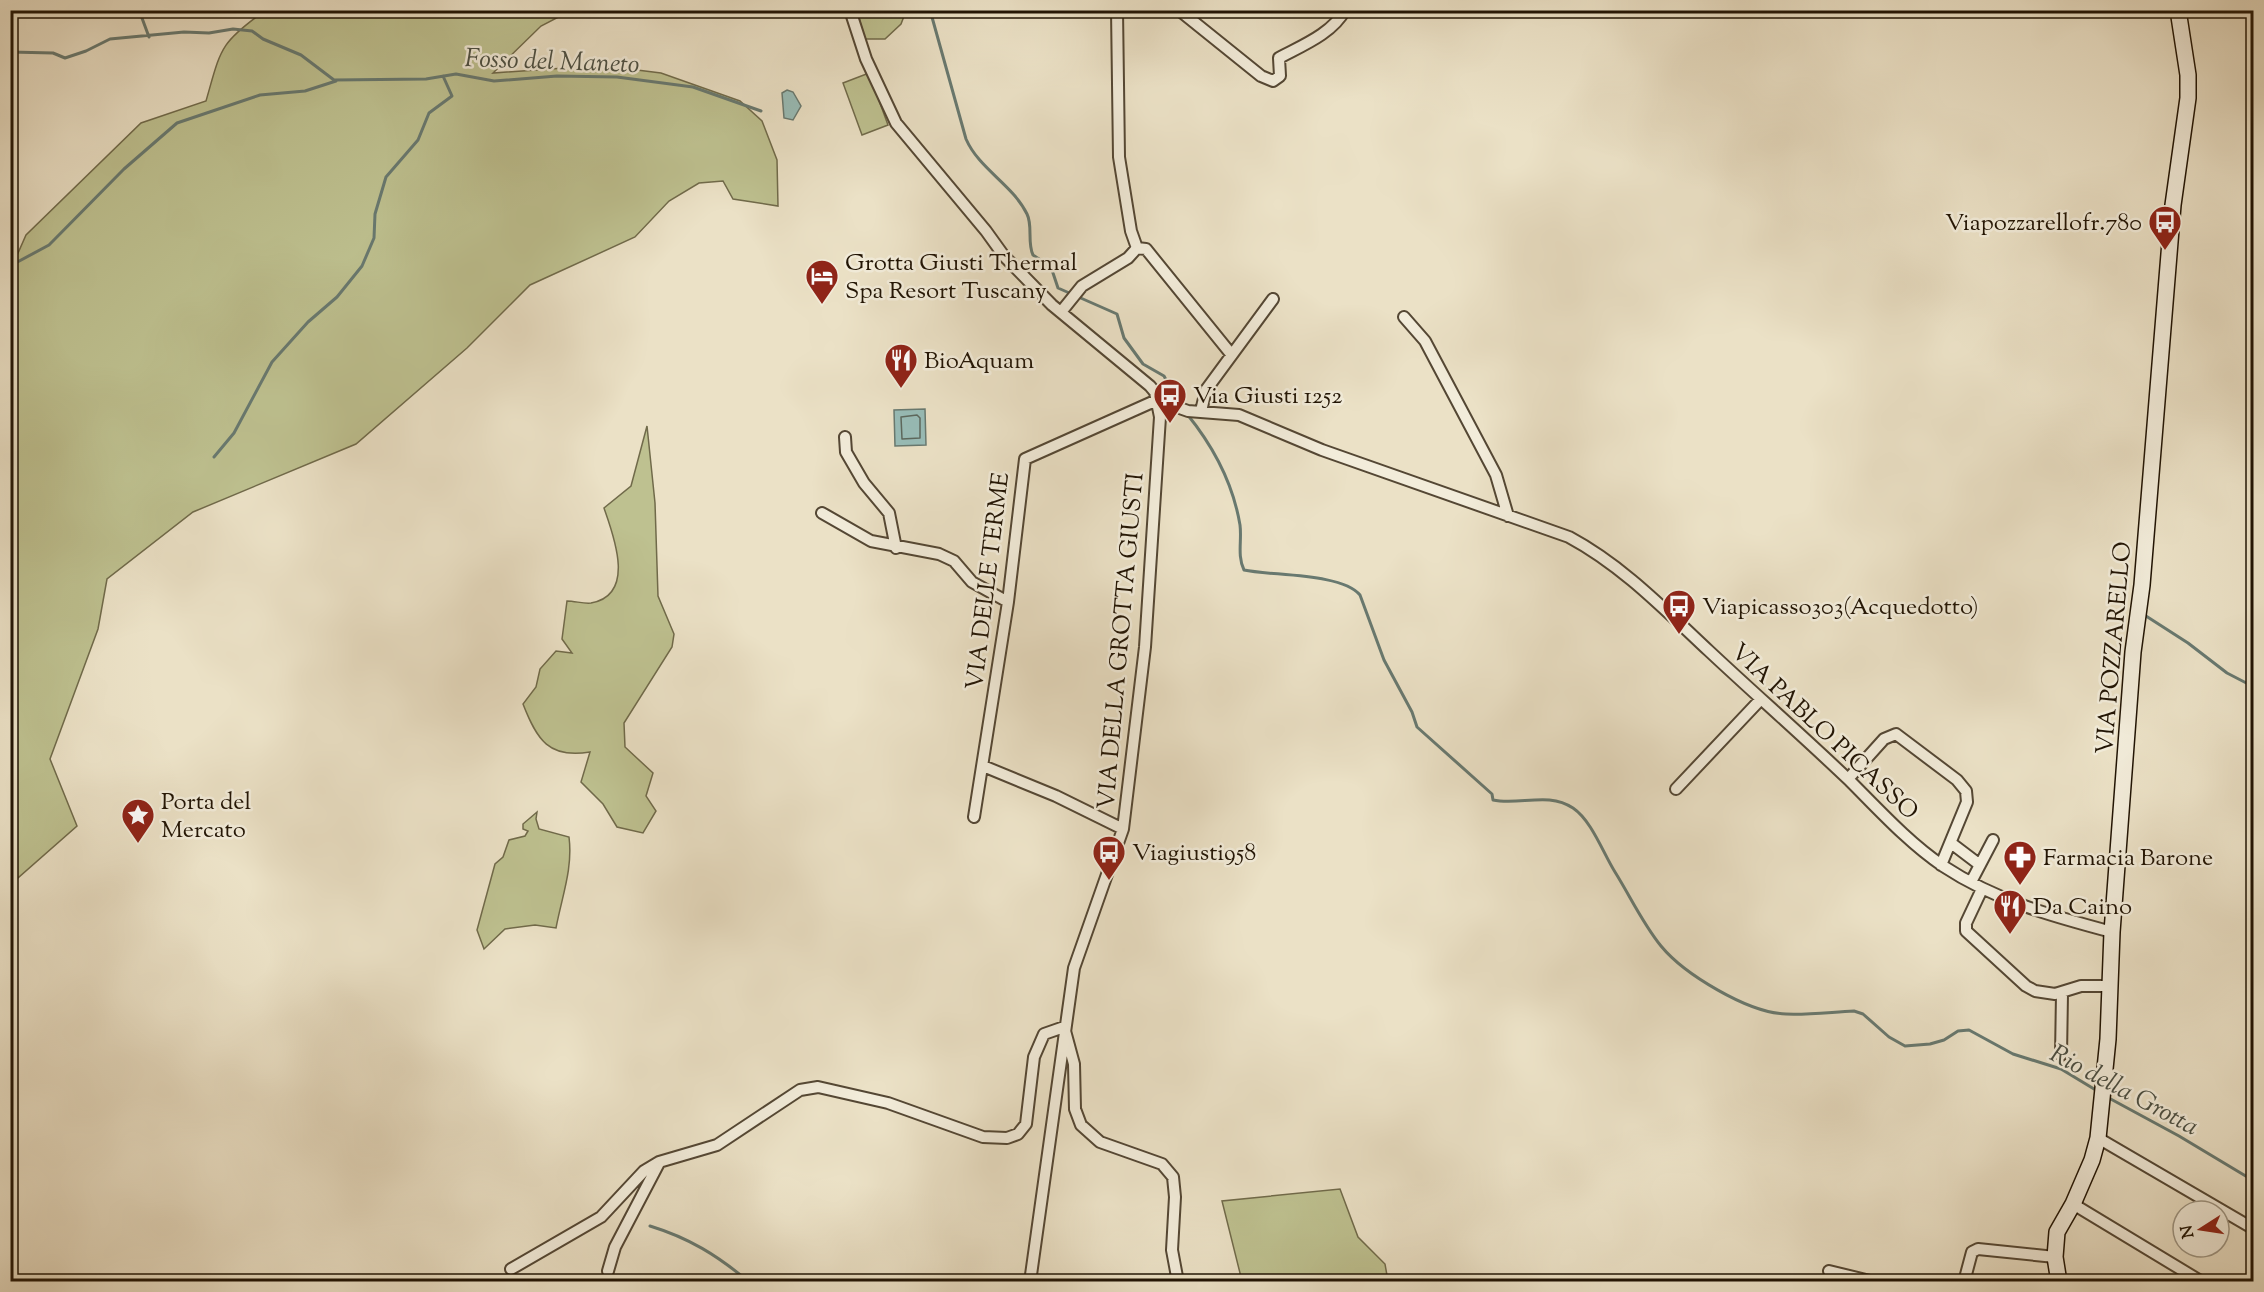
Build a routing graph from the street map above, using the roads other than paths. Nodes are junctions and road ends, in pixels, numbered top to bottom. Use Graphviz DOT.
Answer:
graph roads {
  1 [pos="850,10"];
  2 [pos="1117,10"];
  3 [pos="1179,10"];
  4 [pos="1345,10"];
  5 [pos="2178,10"];
  6 [pos="1137,248"];
  7 [pos="1273,299"];
  8 [pos="1061,312"];
  9 [pos="1404,317"];
  10 [pos="1231,354"];
  11 [pos="1157,400"];
  12 [pos="1201,411"];
  13 [pos="845,436"];
  14 [pos="822,513"];
  15 [pos="1508,516"];
  16 [pos="896,548"];
  17 [pos="1008,602"];
  18 [pos="1761,699"];
  19 [pos="983,766"];
  20 [pos="1848,779"];
  21 [pos="1676,789"];
  22 [pos="974,817"];
  23 [pos="1123,829"];
  24 [pos="1993,840"];
  25 [pos="1951,843"];
  26 [pos="1941,865"];
  27 [pos="1980,865"];
  28 [pos="1971,882"];
  29 [pos="1982,889"];
  30 [pos="2112,932"];
  31 [pos="2109,986"];
  32 [pos="2062,994"];
  33 [pos="1064,1027"];
  34 [pos="2061,1054"];
  35 [pos="2098,1138"];
  36 [pos="659,1162"];
  37 [pos="2073,1204"];
  38 [pos="2253,1229"];
  39 [pos="2055,1257"];
  40 [pos="511,1269"];
  41 [pos="1830,1270"];
  42 [pos="608,1271"];
  43 [pos="1030,1281"];
  44 [pos="1178,1281"];
  45 [pos="1874,1281"];
  46 [pos="1964,1281"];
  47 [pos="2059,1281"];
  48 [pos="2202,1281"];
  1 -- 8 [label="street"];
  2 -- 6 [label="street"];
  3 -- 4 [label="street"];
  5 -- 30 [label="street, VIA POZZARELLO"];
  6 -- 8 [label="street"];
  6 -- 10 [label="street"];
  7 -- 10 [label="street"];
  8 -- 11 [label="street"];
  9 -- 15 [label="street"];
  10 -- 12 [label="street"];
  11 -- 12 [label="street, VIA PABLO PICASSO"];
  11 -- 17 [label="street, VIA DELLE TERME"];
  11 -- 23 [label="street, VIA DELLA GROTTA GIUSTI"];
  12 -- 15 [label="street, VIA PABLO PICASSO"];
  13 -- 16 [label="street"];
  14 -- 16 [label="street"];
  15 -- 18 [label="street, VIA PABLO PICASSO"];
  16 -- 17 [label="street"];
  17 -- 19 [label="street, VIA DELLE TERME"];
  18 -- 20 [label="street, VIA PABLO PICASSO"];
  18 -- 21 [label="street"];
  19 -- 22 [label="street, VIA DELLE TERME"];
  19 -- 23 [label="street"];
  20 -- 25 [label="street"];
  20 -- 26 [label="street, VIA PABLO PICASSO"];
  23 -- 33 [label="street, VIA DELLA GROTTA GIUSTI"];
  24 -- 27 [label="street"];
  25 -- 26 [label="street"];
  25 -- 27 [label="street"];
  26 -- 28 [label="street, VIA PABLO PICASSO"];
  27 -- 28 [label="street"];
  28 -- 29 [label="street, VIA PABLO PICASSO"];
  29 -- 30 [label="street, VIA PABLO PICASSO"];
  29 -- 32 [label="street"];
  30 -- 31 [label="street, VIA POZZARELLO"];
  31 -- 32 [label="street"];
  31 -- 35 [label="street, VIA POZZARELLO"];
  32 -- 34 [label="street"];
  33 -- 36 [label="street"];
  33 -- 43 [label="street, VIA DELLA GROTTA GIUSTI"];
  33 -- 44 [label="street"];
  35 -- 37 [label="street, VIA POZZARELLO"];
  35 -- 38 [label="street"];
  36 -- 40 [label="street"];
  36 -- 42 [label="street"];
  37 -- 39 [label="street, VIA POZZARELLO"];
  37 -- 48 [label="street"];
  39 -- 46 [label="street"];
  39 -- 47 [label="street, VIA POZZARELLO"];
  41 -- 45 [label="street"];
}
